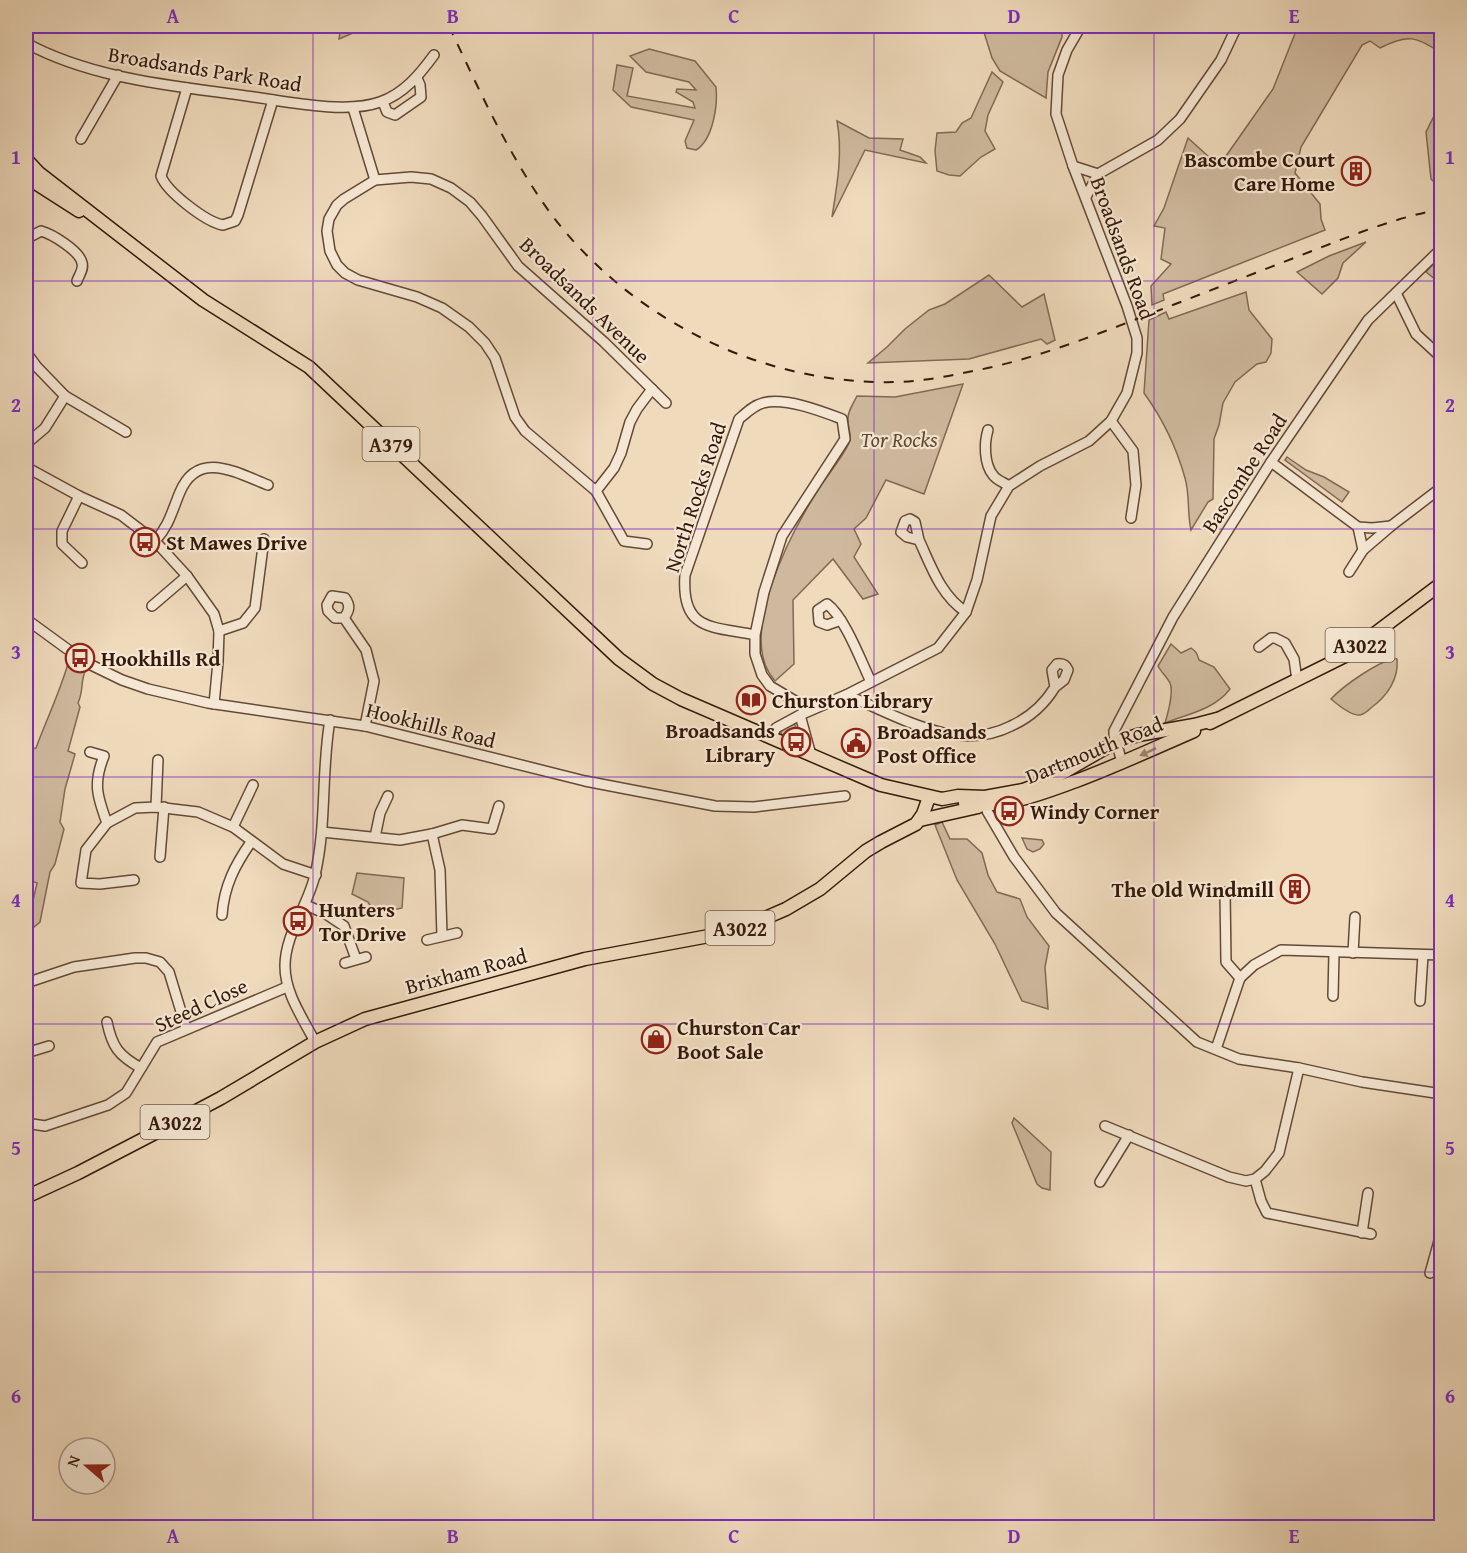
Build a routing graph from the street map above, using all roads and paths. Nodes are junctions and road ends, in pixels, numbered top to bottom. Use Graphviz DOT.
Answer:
graph roads {
  1 [pos="1081,26"];
  2 [pos="1237,26"];
  3 [pos="26,43"];
  4 [pos="434,55"];
  5 [pos="118,75"];
  6 [pos="417,78"];
  7 [pos="187,88"];
  8 [pos="273,100"];
  9 [pos="383,102"];
  10 [pos="353,108"];
  11 [pos="81,139"];
  12 [pos="26,159"];
  13 [pos="1073,166"];
  14 [pos="1098,174"];
  15 [pos="26,177"];
  16 [pos="375,180"];
  17 [pos="1086,197"];
  18 [pos="110,226"];
  19 [pos="26,240"];
  20 [pos="1442,248"];
  21 [pos="77,281"];
  22 [pos="1396,293"];
  23 [pos="26,352"];
  24 [pos="1442,358"];
  25 [pos="652,389"];
  26 [pos="65,396"];
  27 [pos="666,403"];
  28 [pos="1111,421"];
  29 [pos="988,430"];
  30 [pos="126,432"];
  31 [pos="26,444"];
  32 [pos="1271,462"];
  33 [pos="26,467"];
  34 [pos="268,485"];
  35 [pos="1010,486"];
  36 [pos="1442,487"];
  37 [pos="596,491"];
  38 [pos="79,496"];
  39 [pos="1131,518"];
  40 [pos="1391,526"];
  41 [pos="1358,527"];
  42 [pos="264,539"];
  43 [pos="919,540"];
  44 [pos="155,541"];
  45 [pos="647,544"];
  46 [pos="1363,550"];
  47 [pos="82,563"];
  48 [pos="1349,572"];
  49 [pos="187,576"];
  50 [pos="1442,583"];
  51 [pos="152,606"];
  52 [pos="966,612"];
  53 [pos="344,618"];
  54 [pos="841,620"];
  55 [pos="27,623"];
  56 [pos="219,631"];
  57 [pos="755,635"];
  58 [pos="1259,647"];
  59 [pos="1298,680"];
  60 [pos="871,682"];
  61 [pos="1055,687"];
  62 [pos="846,695"];
  63 [pos="214,704"];
  64 [pos="803,713"];
  65 [pos="1217,719"];
  66 [pos="330,720"];
  67 [pos="365,726"];
  68 [pos="771,739"];
  69 [pos="1116,742"];
  70 [pos="90,752"];
  71 [pos="811,755"];
  72 [pos="158,760"];
  73 [pos="1121,764"];
  74 [pos="254,785"];
  75 [pos="388,796"];
  76 [pos="845,796"];
  77 [pos="936,798"];
  78 [pos="984,803"];
  79 [pos="499,806"];
  80 [pos="160,807"];
  81 [pos="920,820"];
  82 [pos="108,823"];
  83 [pos="233,827"];
  84 [pos="322,832"];
  85 [pos="432,834"];
  86 [pos="375,837"];
  87 [pos="251,842"];
  88 [pos="160,857"];
  89 [pos="316,875"];
  90 [pos="134,880"];
  91 [pos="1225,892"];
  92 [pos="211,902"];
  93 [pos="223,905"];
  94 [pos="306,905"];
  95 [pos="222,915"];
  96 [pos="1355,917"];
  97 [pos="457,933"];
  98 [pos="442,936"];
  99 [pos="427,940"];
  100 [pos="1334,953"];
  101 [pos="1353,953"];
  102 [pos="1423,955"];
  103 [pos="1442,955"];
  104 [pos="366,957"];
  105 [pos="356,959"];
  106 [pos="345,963"];
  107 [pos="1240,978"];
  108 [pos="26,982"];
  109 [pos="287,987"];
  110 [pos="1333,996"];
  111 [pos="1420,1002"];
  112 [pos="107,1022"];
  113 [pos="186,1028"];
  114 [pos="315,1042"];
  115 [pos="49,1046"];
  116 [pos="1216,1049"];
  117 [pos="26,1053"];
  118 [pos="141,1068"];
  119 [pos="1299,1068"];
  120 [pos="1442,1094"];
  121 [pos="26,1123"];
  122 [pos="1105,1126"];
  123 [pos="1129,1136"];
  124 [pos="1256,1179"];
  125 [pos="1100,1182"];
  126 [pos="1368,1193"];
  127 [pos="27,1197"];
  128 [pos="1442,1230"];
  129 [pos="26,1266"];
  130 [pos="26,1272"];
  131 [pos="1430,1273"];
  1 -- 13 [label="street, Broadsands Road"];
  2 -- 14 [label="street"];
  3 -- 5 [label="street, Broadsands Park Road"];
  4 -- 6 [label="street"];
  5 -- 7 [label="street, Broadsands Park Road"];
  5 -- 11 [label="street"];
  6 -- 9 [label="street, Broadsands Park Road"];
  6 -- 9 [label="street"];
  7 -- 8 [label="street, Broadsands Park Road"];
  7 -- 8 [label="street"];
  8 -- 10 [label="street, Broadsands Park Road"];
  9 -- 10 [label="street, Broadsands Park Road"];
  10 -- 16 [label="street"];
  12 -- 18 [label="main road, A379"];
  13 -- 14 [label="street"];
  13 -- 17 [label="street, Broadsands Road"];
  14 -- 17 [label="street"];
  15 -- 18 [label="main road, A379"];
  16 -- 25 [label="street, Broadsands Avenue"];
  16 -- 37 [label="street, Broadsands Avenue"];
  17 -- 28 [label="street, Broadsands Road"];
  18 -- 68 [label="main road, A379"];
  19 -- 21 [label="street"];
  20 -- 22 [label="street, Bascombe Road"];
  22 -- 24 [label="street"];
  22 -- 32 [label="street, Bascombe Road"];
  23 -- 26 [label="street"];
  25 -- 27 [label="street, Broadsands Avenue"];
  25 -- 37 [label="street, Broadsands Avenue"];
  26 -- 30 [label="street"];
  26 -- 31 [label="street"];
  28 -- 35 [label="street, Broadsands Road"];
  28 -- 39 [label="street"];
  29 -- 35 [label="street"];
  32 -- 41 [label="street"];
  32 -- 69 [label="street, Bascombe Road"];
  33 -- 38 [label="street"];
  34 -- 44 [label="street"];
  35 -- 52 [label="street, Broadsands Road"];
  36 -- 40 [label="street"];
  37 -- 45 [label="street, Broadsands Avenue"];
  38 -- 44 [label="street"];
  38 -- 47 [label="street"];
  40 -- 41 [label="street"];
  40 -- 46 [label="street"];
  41 -- 46 [label="street"];
  42 -- 56 [label="street"];
  43 -- 52 [label="street"];
  44 -- 49 [label="street"];
  46 -- 48 [label="street"];
  49 -- 51 [label="street"];
  49 -- 56 [label="street"];
  50 -- 59 [label="main road, Dartmouth Road / A3022"];
  52 -- 60 [label="street, Broadsands Road"];
  53 -- 67 [label="street"];
  54 -- 60 [label="street"];
  55 -- 63 [label="street, Hookhills Road"];
  56 -- 63 [label="street"];
  57 -- 57 [label="street, North Rocks Road"];
  57 -- 64 [label="street, North Rocks Road"];
  58 -- 59 [label="street"];
  59 -- 65 [label="main road, Dartmouth Road / A3022"];
  60 -- 62 [label="street, Broadsands Road"];
  61 -- 62 [label="street"];
  62 -- 64 [label="street, Broadsands Road"];
  63 -- 66 [label="street, Hookhills Road"];
  64 -- 68 [label="street, Broadsands Road"];
  64 -- 71 [label="street"];
  65 -- 69 [label="main road, Dartmouth Road / A3022"];
  65 -- 73 [label="main road, Dartmouth Road / A3022, one-way"];
  66 -- 67 [label="street, Hookhills Road"];
  66 -- 84 [label="street"];
  67 -- 76 [label="street, Hookhills Road"];
  68 -- 71 [label="main road, A379"];
  69 -- 73 [label="street"];
  69 -- 78 [label="main road, Dartmouth Road / A3022"];
  70 -- 82 [label="street"];
  71 -- 77 [label="main road, A379"];
  72 -- 80 [label="street"];
  73 -- 78 [label="main road, Dartmouth Road / A3022"];
  74 -- 83 [label="street"];
  75 -- 86 [label="street"];
  77 -- 78 [label="main road"];
  77 -- 81 [label="main road"];
  78 -- 81 [label="main road, Brixham Road / A3022"];
  78 -- 116 [label="street"];
  79 -- 85 [label="street"];
  80 -- 82 [label="street"];
  80 -- 83 [label="street"];
  80 -- 88 [label="street"];
  81 -- 114 [label="main road, Brixham Road / A3022"];
  82 -- 90 [label="street"];
  83 -- 87 [label="street"];
  84 -- 86 [label="street"];
  84 -- 89 [label="street"];
  85 -- 86 [label="street"];
  85 -- 98 [label="street"];
  87 -- 89 [label="street"];
  87 -- 93 [label="street"];
  89 -- 94 [label="street"];
  91 -- 107 [label="street"];
  92 -- 93 [label="street"];
  93 -- 95 [label="street"];
  94 -- 105 [label="street"];
  94 -- 109 [label="street"];
  96 -- 101 [label="street"];
  97 -- 98 [label="street"];
  98 -- 99 [label="street"];
  100 -- 101 [label="street"];
  100 -- 107 [label="street"];
  100 -- 110 [label="street"];
  101 -- 102 [label="street"];
  102 -- 103 [label="street"];
  102 -- 111 [label="street"];
  104 -- 105 [label="street"];
  105 -- 106 [label="street"];
  107 -- 116 [label="street"];
  108 -- 113 [label="street"];
  109 -- 113 [label="street, Steed Close"];
  109 -- 114 [label="street"];
  112 -- 118 [label="street"];
  113 -- 118 [label="street, Steed Close"];
  114 -- 127 [label="main road, Brixham Road / A3022"];
  115 -- 117 [label="street"];
  116 -- 119 [label="street"];
  118 -- 121 [label="street, Steed Close"];
  119 -- 120 [label="street"];
  119 -- 124 [label="street"];
  122 -- 123 [label="street"];
  123 -- 124 [label="street"];
  123 -- 125 [label="street"];
  124 -- 126 [label="street"];
  128 -- 131 [label="street"];
  129 -- 130 [label="street"];
}
